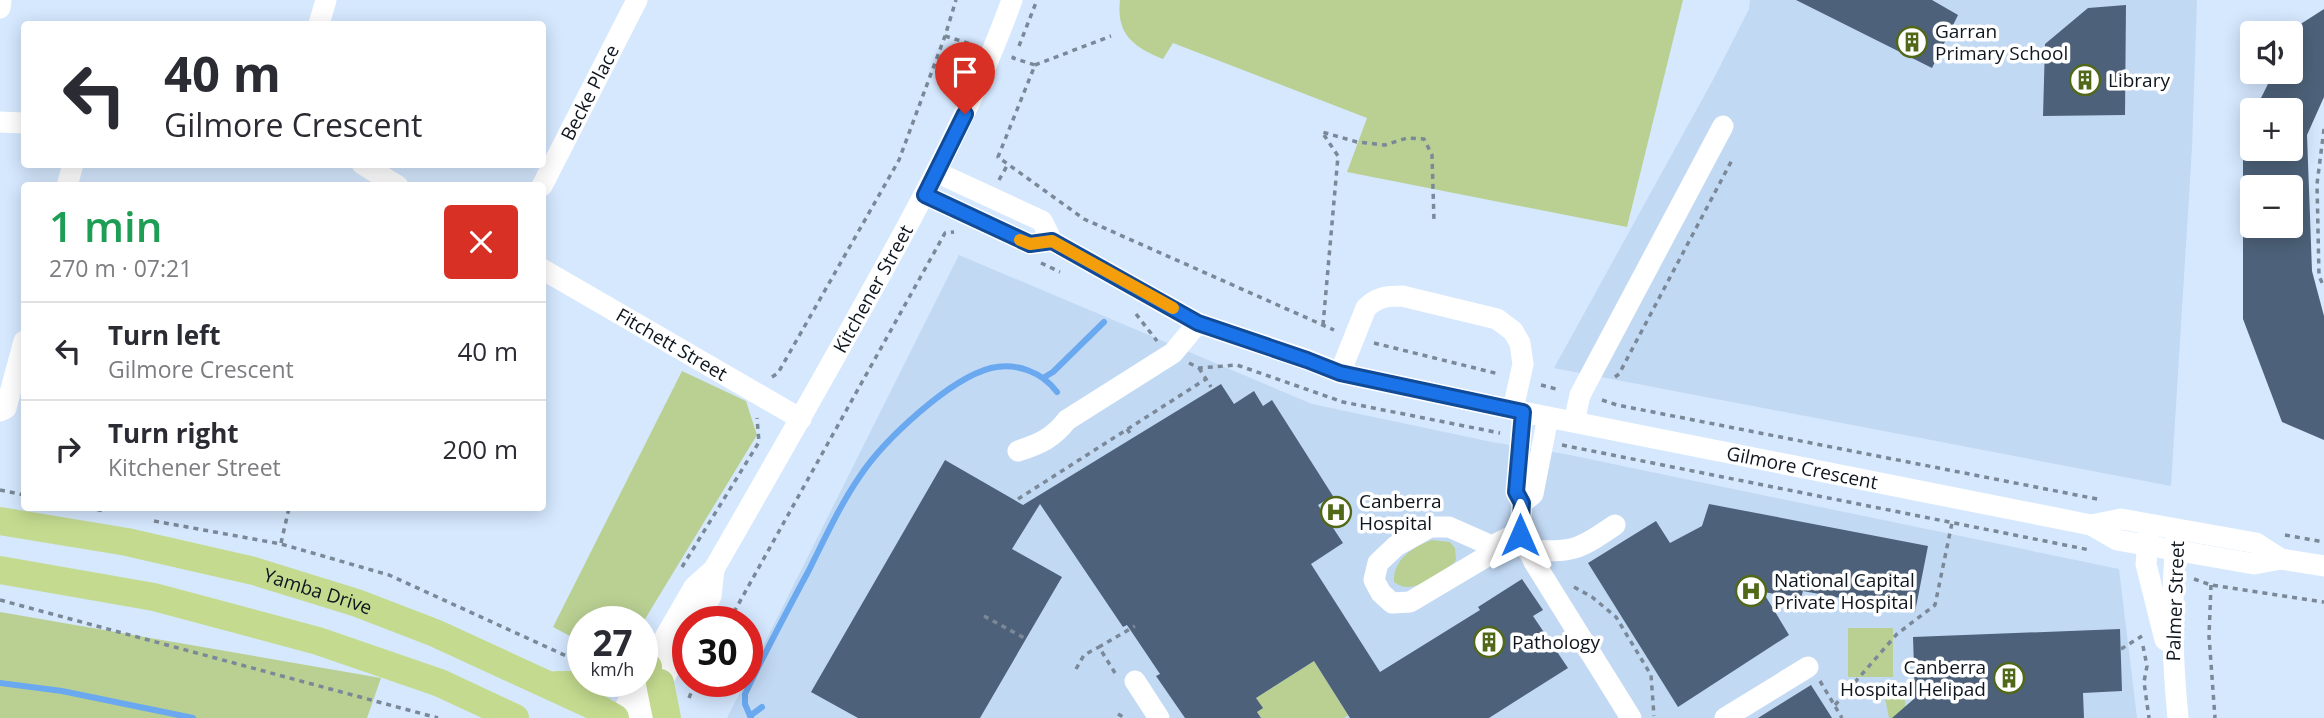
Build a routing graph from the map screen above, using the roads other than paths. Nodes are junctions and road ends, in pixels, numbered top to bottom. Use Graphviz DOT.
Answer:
graph roads {
  1 [pos="1,0"];
  2 [pos="326,0"];
  3 [pos="636,0"];
  4 [pos="1012,0"];
  5 [pos="0,8"];
  6 [pos="320,21"];
  7 [pos="0,122"];
  8 [pos="21,124"];
  9 [pos="1723,126"];
  10 [pos="368,168"];
  11 [pos="936,172"];
  12 [pos="389,182"];
  13 [pos="544,182"];
  14 [pos="925,195"];
  15 [pos="1052,241"];
  16 [pos="546,271"];
  17 [pos="1198,323"];
  18 [pos="21,352"];
  19 [pos="1340,373"];
  20 [pos="0,411"];
  21 [pos="1518,411"];
  22 [pos="1548,417"];
  23 [pos="801,419"];
  24 [pos="1067,420"];
  25 [pos="1574,422"];
  26 [pos="1522,503"];
  27 [pos="0,521"];
  28 [pos="1615,525"];
  29 [pos="2148,535"];
  30 [pos="2176,540"];
  31 [pos="1523,541"];
  32 [pos="1492,546"];
  33 [pos="2324,566"];
  34 [pos="714,569"];
  35 [pos="0,570"];
  36 [pos="705,606"];
  37 [pos="672,652"];
  38 [pos="658,655"];
  39 [pos="658,665"];
  40 [pos="1808,667"];
  41 [pos="2173,673"];
  42 [pos="1127,680"];
  43 [pos="551,685"];
  44 [pos="567,685"];
  45 [pos="632,697"];
  46 [pos="644,697"];
  47 [pos="657,697"];
  48 [pos="515,718"];
  49 [pos="617,718"];
  50 [pos="641,718"];
  51 [pos="667,718"];
  52 [pos="1159,718"];
  53 [pos="1631,718"];
  54 [pos="1725,718"];
  55 [pos="2178,718"];
  1 -- 5 [label="street"];
  2 -- 6 [label="street"];
  3 -- 13 [label="street, Becke Place"];
  4 -- 11 [label="street, Kitchener Street"];
  7 -- 8 [label="street"];
  9 -- 25 [label="street"];
  10 -- 12 [label="street"];
  11 -- 14 [label="street, Kitchener Street"];
  11 -- 15 [label="street, Gilmore Crescent"];
  14 -- 15 [label="street, Gilmore Crescent"];
  14 -- 23 [label="street, Kitchener Street"];
  15 -- 17 [label="street, Gilmore Crescent"];
  16 -- 23 [label="street, Fitchett Street"];
  17 -- 19 [label="street, Gilmore Crescent"];
  17 -- 24 [label="street"];
  18 -- 20 [label="street"];
  19 -- 21 [label="street, Gilmore Crescent"];
  19 -- 21 [label="street"];
  21 -- 22 [label="street, Gilmore Crescent"];
  21 -- 26 [label="street"];
  22 -- 25 [label="street, Gilmore Crescent"];
  22 -- 26 [label="street"];
  23 -- 34 [label="street, Kitchener Street"];
  25 -- 29 [label="street, Gilmore Crescent"];
  26 -- 31 [label="street"];
  27 -- 43 [label="main road, Yamba Drive"];
  28 -- 31 [label="street"];
  29 -- 30 [label="street, Gilmore Crescent"];
  29 -- 41 [label="street, Palmer Street"];
  30 -- 33 [label="street, Gilmore Crescent"];
  30 -- 41 [label="street, Palmer Street"];
  31 -- 32 [label="street"];
  31 -- 53 [label="street"];
  32 -- 32 [label="street"];
  34 -- 36 [label="street, Kitchener Street"];
  34 -- 38 [label="street, Kitchener Street"];
  35 -- 48 [label="main road"];
  37 -- 39 [label="street, Kitchener Street"];
  40 -- 54 [label="street"];
  41 -- 55 [label="street, Palmer Street"];
  42 -- 52 [label="street"];
  43 -- 44 [label="main road"];
  43 -- 49 [label="main road, Yamba Drive"];
  45 -- 49 [label="street, Kitchener Street"];
  46 -- 50 [label="street, Kitchener Street"];
  47 -- 51 [label="main road"];
}
